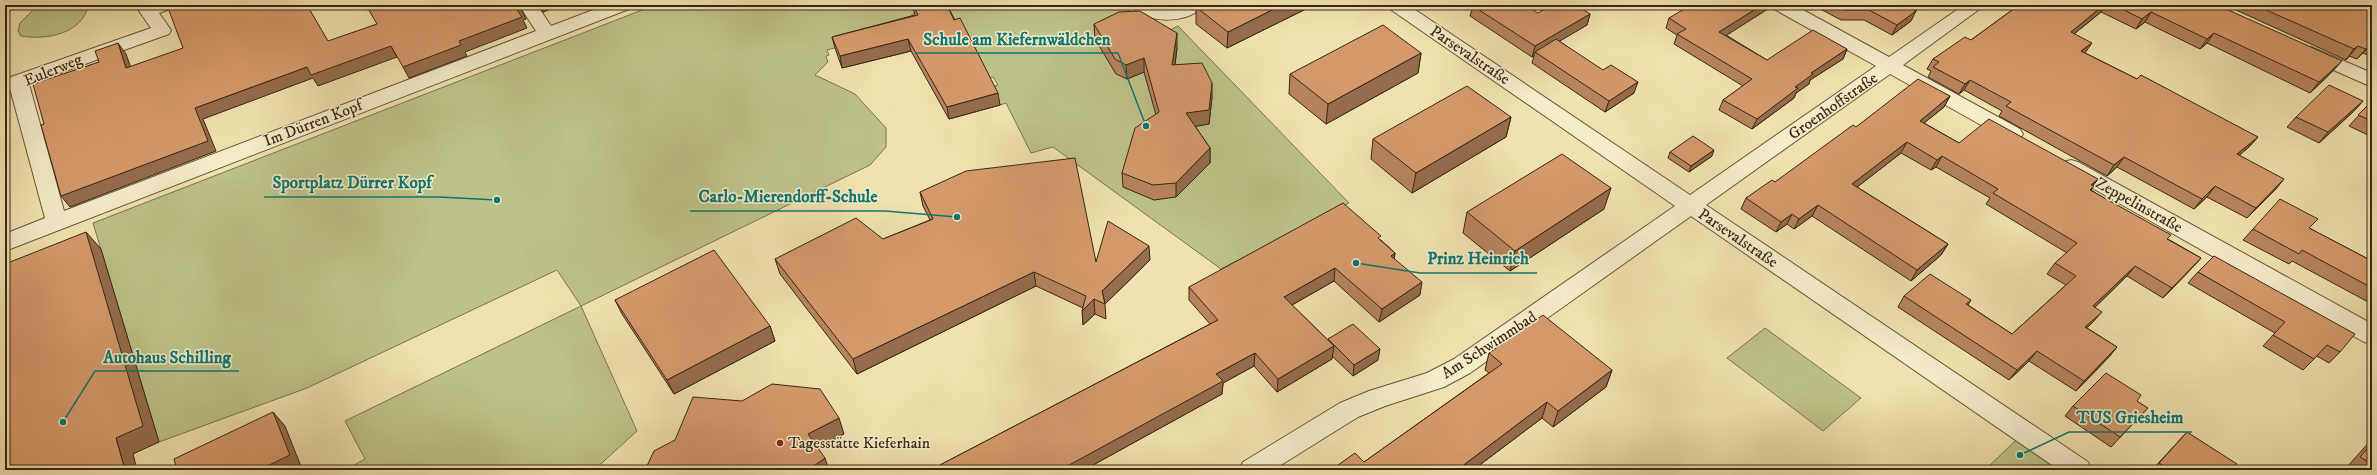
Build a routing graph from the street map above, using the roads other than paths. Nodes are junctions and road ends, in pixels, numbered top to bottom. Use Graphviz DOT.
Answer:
graph roads {
  1 [pos="164,5"];
  2 [pos="528,5"];
  3 [pos="623,5"];
  4 [pos="1140,5"];
  5 [pos="1396,5"];
  6 [pos="1780,5"];
  7 [pos="1976,5"];
  8 [pos="1190,7"];
  9 [pos="547,34"];
  10 [pos="2293,45"];
  11 [pos="1890,66"];
  12 [pos="2372,81"];
  13 [pos="2027,142"];
  14 [pos="2054,157"];
  15 [pos="1690,206"];
  16 [pos="57,223"];
  17 [pos="5,243"];
  18 [pos="2372,335"];
  19 [pos="1252,470"];
  20 [pos="2079,470"];
  1 -- 16 [label="street, Eulerweg"];
  2 -- 9 [label="street"];
  3 -- 9 [label="street, Im Dürren Kopf"];
  4 -- 8 [label="street"];
  5 -- 15 [label="street, Parsevalstraße"];
  6 -- 11 [label="street"];
  7 -- 11 [label="street, Groenhoffstraße"];
  9 -- 16 [label="street, Im Dürren Kopf"];
  10 -- 12 [label="street"];
  11 -- 13 [label="street"];
  11 -- 15 [label="street, Groenhoffstraße"];
  14 -- 18 [label="street, Zeppelinstraße"];
  15 -- 19 [label="street, Am Schwimmbad"];
  15 -- 20 [label="street, Parsevalstraße"];
  16 -- 17 [label="street, Im Dürren Kopf"];
}
